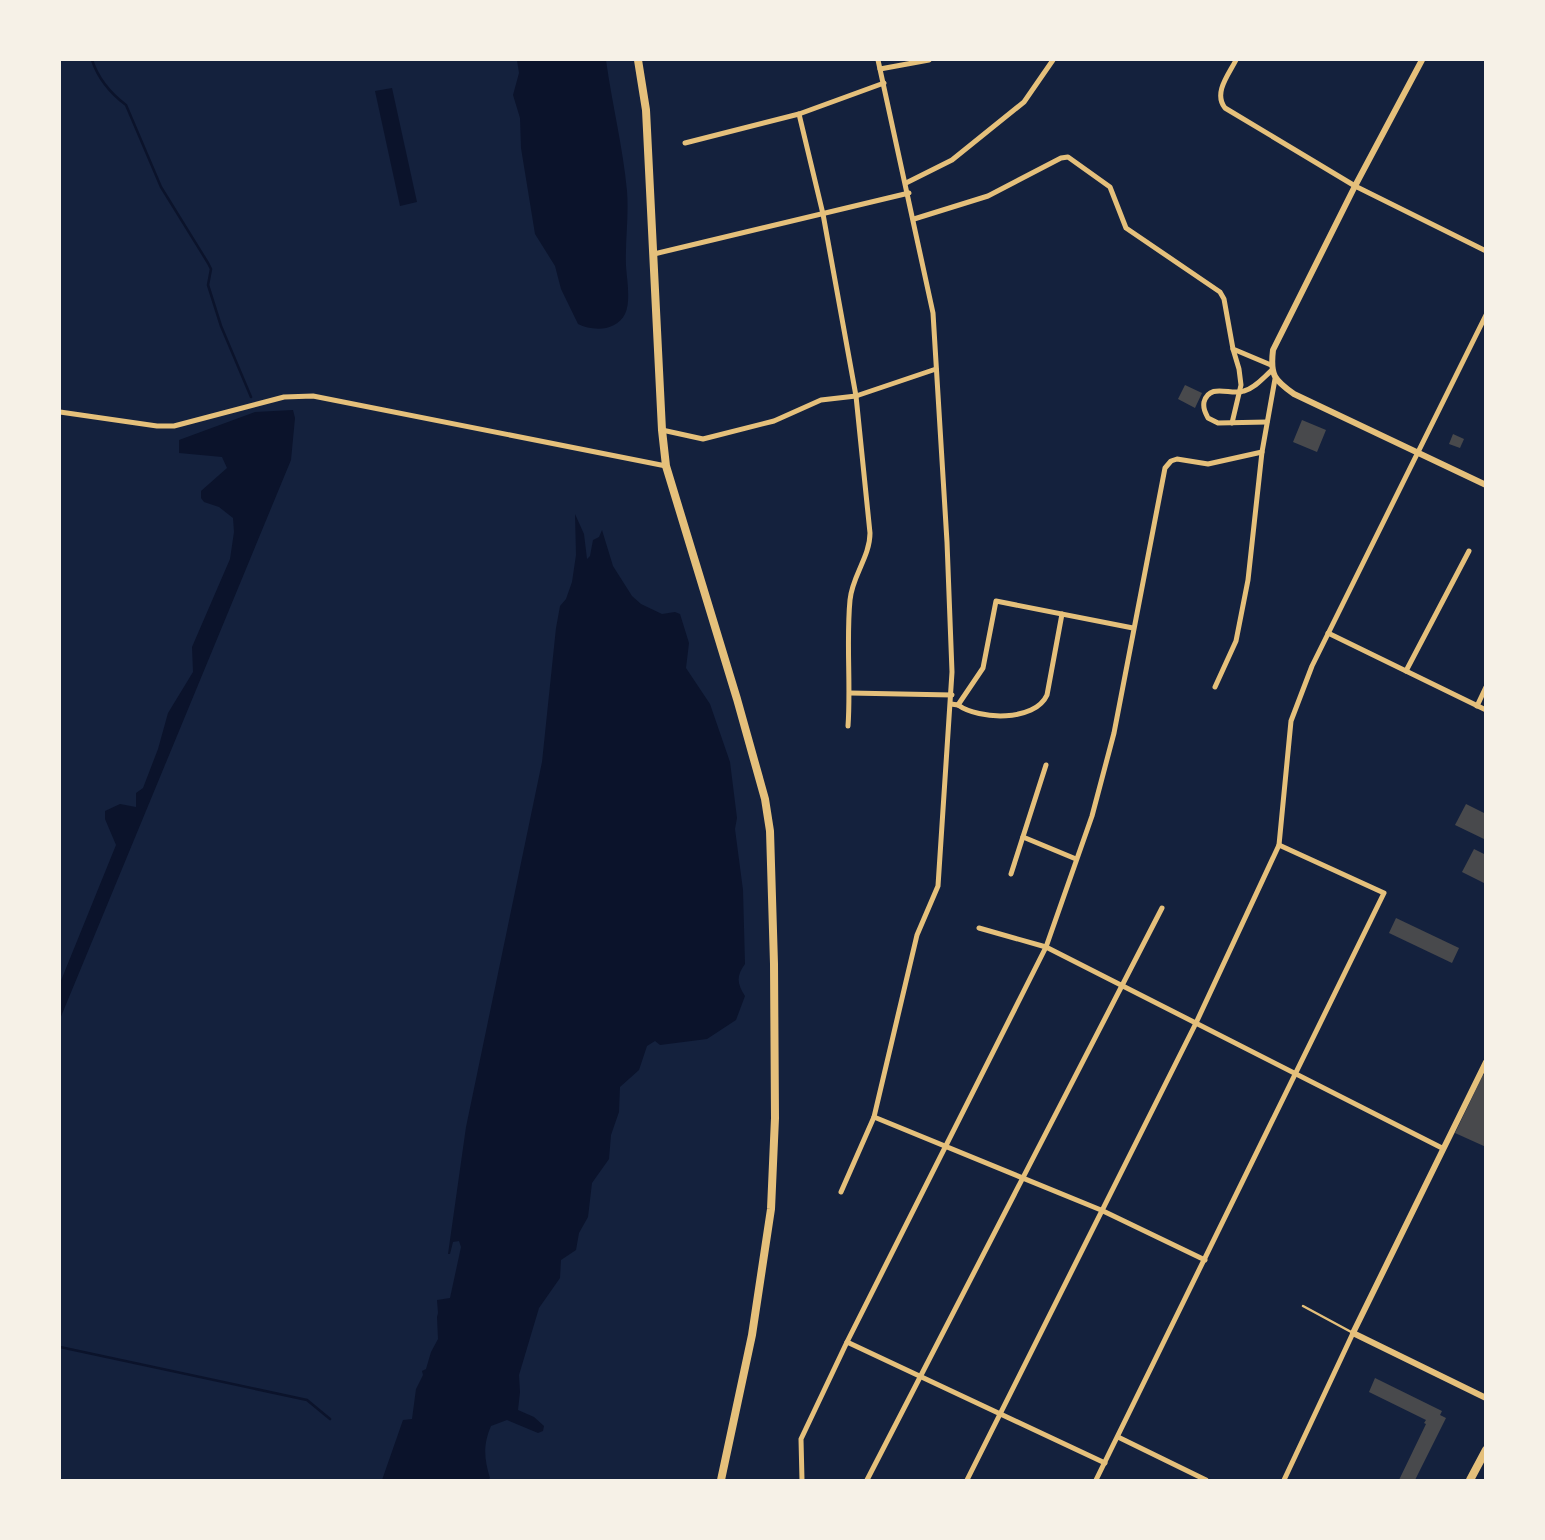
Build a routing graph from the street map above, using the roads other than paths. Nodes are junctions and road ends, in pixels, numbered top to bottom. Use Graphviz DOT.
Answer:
graph roads {
  1 [pos="638,60"];
  2 [pos="878,60"];
  3 [pos="929,60"];
  4 [pos="1053,60"];
  5 [pos="1236,60"];
  6 [pos="1422,60"];
  7 [pos="880,69"];
  8 [pos="884,83"];
  9 [pos="799,114"];
  10 [pos="685,143"];
  11 [pos="906,183"];
  12 [pos="1355,186"];
  13 [pos="909,193"];
  14 [pos="823,214"];
  15 [pos="914,219"];
  16 [pos="1486,251"];
  17 [pos="654,254"];
  18 [pos="1486,315"];
  19 [pos="1233,349"];
  20 [pos="1271,368"];
  21 [pos="936,369"];
  22 [pos="1275,379"];
  23 [pos="1240,393"];
  24 [pos="856,396"];
  25 [pos="60,411"];
  26 [pos="1267,422"];
  27 [pos="1232,423"];
  28 [pos="662,430"];
  29 [pos="1262,452"];
  30 [pos="1418,453"];
  31 [pos="666,466"];
  32 [pos="1486,485"];
  33 [pos="1469,551"];
  34 [pos="1062,614"];
  35 [pos="1133,628"];
  36 [pos="1328,633"];
  37 [pos="1406,671"];
  38 [pos="1215,687"];
  39 [pos="1486,687"];
  40 [pos="850,693"];
  41 [pos="951,695"];
  42 [pos="954,705"];
  43 [pos="1477,706"];
  44 [pos="1486,710"];
  45 [pos="848,726"];
  46 [pos="1046,765"];
  47 [pos="1023,837"];
  48 [pos="1279,845"];
  49 [pos="1076,859"];
  50 [pos="1011,874"];
  51 [pos="1162,908"];
  52 [pos="979,928"];
  53 [pos="1046,947"];
  54 [pos="1123,986"];
  55 [pos="1196,1023"];
  56 [pos="1486,1062"];
  57 [pos="1297,1072"];
  58 [pos="874,1116"];
  59 [pos="946,1146"];
  60 [pos="1442,1148"];
  61 [pos="1023,1178"];
  62 [pos="841,1192"];
  63 [pos="1101,1210"];
  64 [pos="1205,1260"];
  65 [pos="1303,1306"];
  66 [pos="1353,1333"];
  67 [pos="847,1342"];
  68 [pos="921,1377"];
  69 [pos="1486,1398"];
  70 [pos="999,1414"];
  71 [pos="1118,1437"];
  72 [pos="1486,1450"];
  73 [pos="1105,1464"];
  74 [pos="721,1480"];
  75 [pos="802,1480"];
  76 [pos="867,1480"];
  77 [pos="967,1480"];
  78 [pos="1096,1480"];
  79 [pos="1206,1480"];
  80 [pos="1283,1480"];
  81 [pos="1470,1480"];
  1 -- 17 [label="main road"];
  2 -- 7 [label="street"];
  3 -- 7 [label="street"];
  4 -- 11 [label="street"];
  5 -- 12 [label="street"];
  6 -- 12 [label="street"];
  7 -- 8 [label="street"];
  8 -- 9 [label="street"];
  8 -- 11 [label="street"];
  9 -- 10 [label="street"];
  9 -- 14 [label="street"];
  11 -- 13 [label="street"];
  12 -- 16 [label="street"];
  12 -- 20 [label="street"];
  13 -- 14 [label="street"];
  13 -- 15 [label="street"];
  14 -- 17 [label="street"];
  14 -- 24 [label="street"];
  15 -- 19 [label="street"];
  15 -- 21 [label="street"];
  17 -- 28 [label="main road"];
  18 -- 30 [label="street"];
  19 -- 20 [label="street"];
  19 -- 23 [label="street"];
  20 -- 22 [label="street"];
  20 -- 23 [label="street"];
  21 -- 24 [label="street"];
  21 -- 41 [label="street"];
  22 -- 26 [label="street"];
  22 -- 30 [label="street"];
  23 -- 27 [label="street"];
  23 -- 27 [label="street"];
  24 -- 28 [label="street"];
  24 -- 40 [label="street"];
  25 -- 31 [label="street"];
  26 -- 27 [label="street"];
  26 -- 29 [label="street"];
  28 -- 31 [label="main road"];
  29 -- 35 [label="street"];
  29 -- 38 [label="street"];
  30 -- 32 [label="street"];
  30 -- 36 [label="street"];
  31 -- 74 [label="main road"];
  33 -- 37 [label="street"];
  34 -- 35 [label="street"];
  34 -- 42 [label="street"];
  34 -- 42 [label="street"];
  35 -- 49 [label="street"];
  36 -- 37 [label="street"];
  36 -- 48 [label="street"];
  37 -- 43 [label="street"];
  39 -- 43 [label="street"];
  40 -- 41 [label="street"];
  40 -- 45 [label="street"];
  41 -- 42 [label="street"];
  42 -- 58 [label="street"];
  43 -- 44 [label="street"];
  46 -- 47 [label="street"];
  47 -- 49 [label="street"];
  47 -- 50 [label="street"];
  48 -- 55 [label="street"];
  48 -- 57 [label="street"];
  49 -- 53 [label="street"];
  51 -- 54 [label="street"];
  52 -- 53 [label="street"];
  53 -- 54 [label="street"];
  53 -- 59 [label="street"];
  54 -- 55 [label="street"];
  54 -- 61 [label="street"];
  55 -- 57 [label="street"];
  55 -- 63 [label="street"];
  56 -- 60 [label="street"];
  57 -- 60 [label="street"];
  57 -- 64 [label="street"];
  58 -- 59 [label="street"];
  58 -- 62 [label="street"];
  59 -- 61 [label="street"];
  59 -- 67 [label="street"];
  60 -- 66 [label="street"];
  61 -- 63 [label="street"];
  61 -- 68 [label="street"];
  63 -- 64 [label="street"];
  63 -- 70 [label="street"];
  64 -- 71 [label="street"];
  65 -- 66 [label="lane"];
  66 -- 69 [label="street"];
  66 -- 80 [label="street"];
  67 -- 68 [label="street"];
  67 -- 75 [label="street"];
  68 -- 70 [label="street"];
  68 -- 76 [label="street"];
  70 -- 73 [label="street"];
  70 -- 77 [label="street"];
  71 -- 73 [label="street"];
  71 -- 79 [label="street"];
  72 -- 81 [label="main road"];
  73 -- 78 [label="street"];
}
